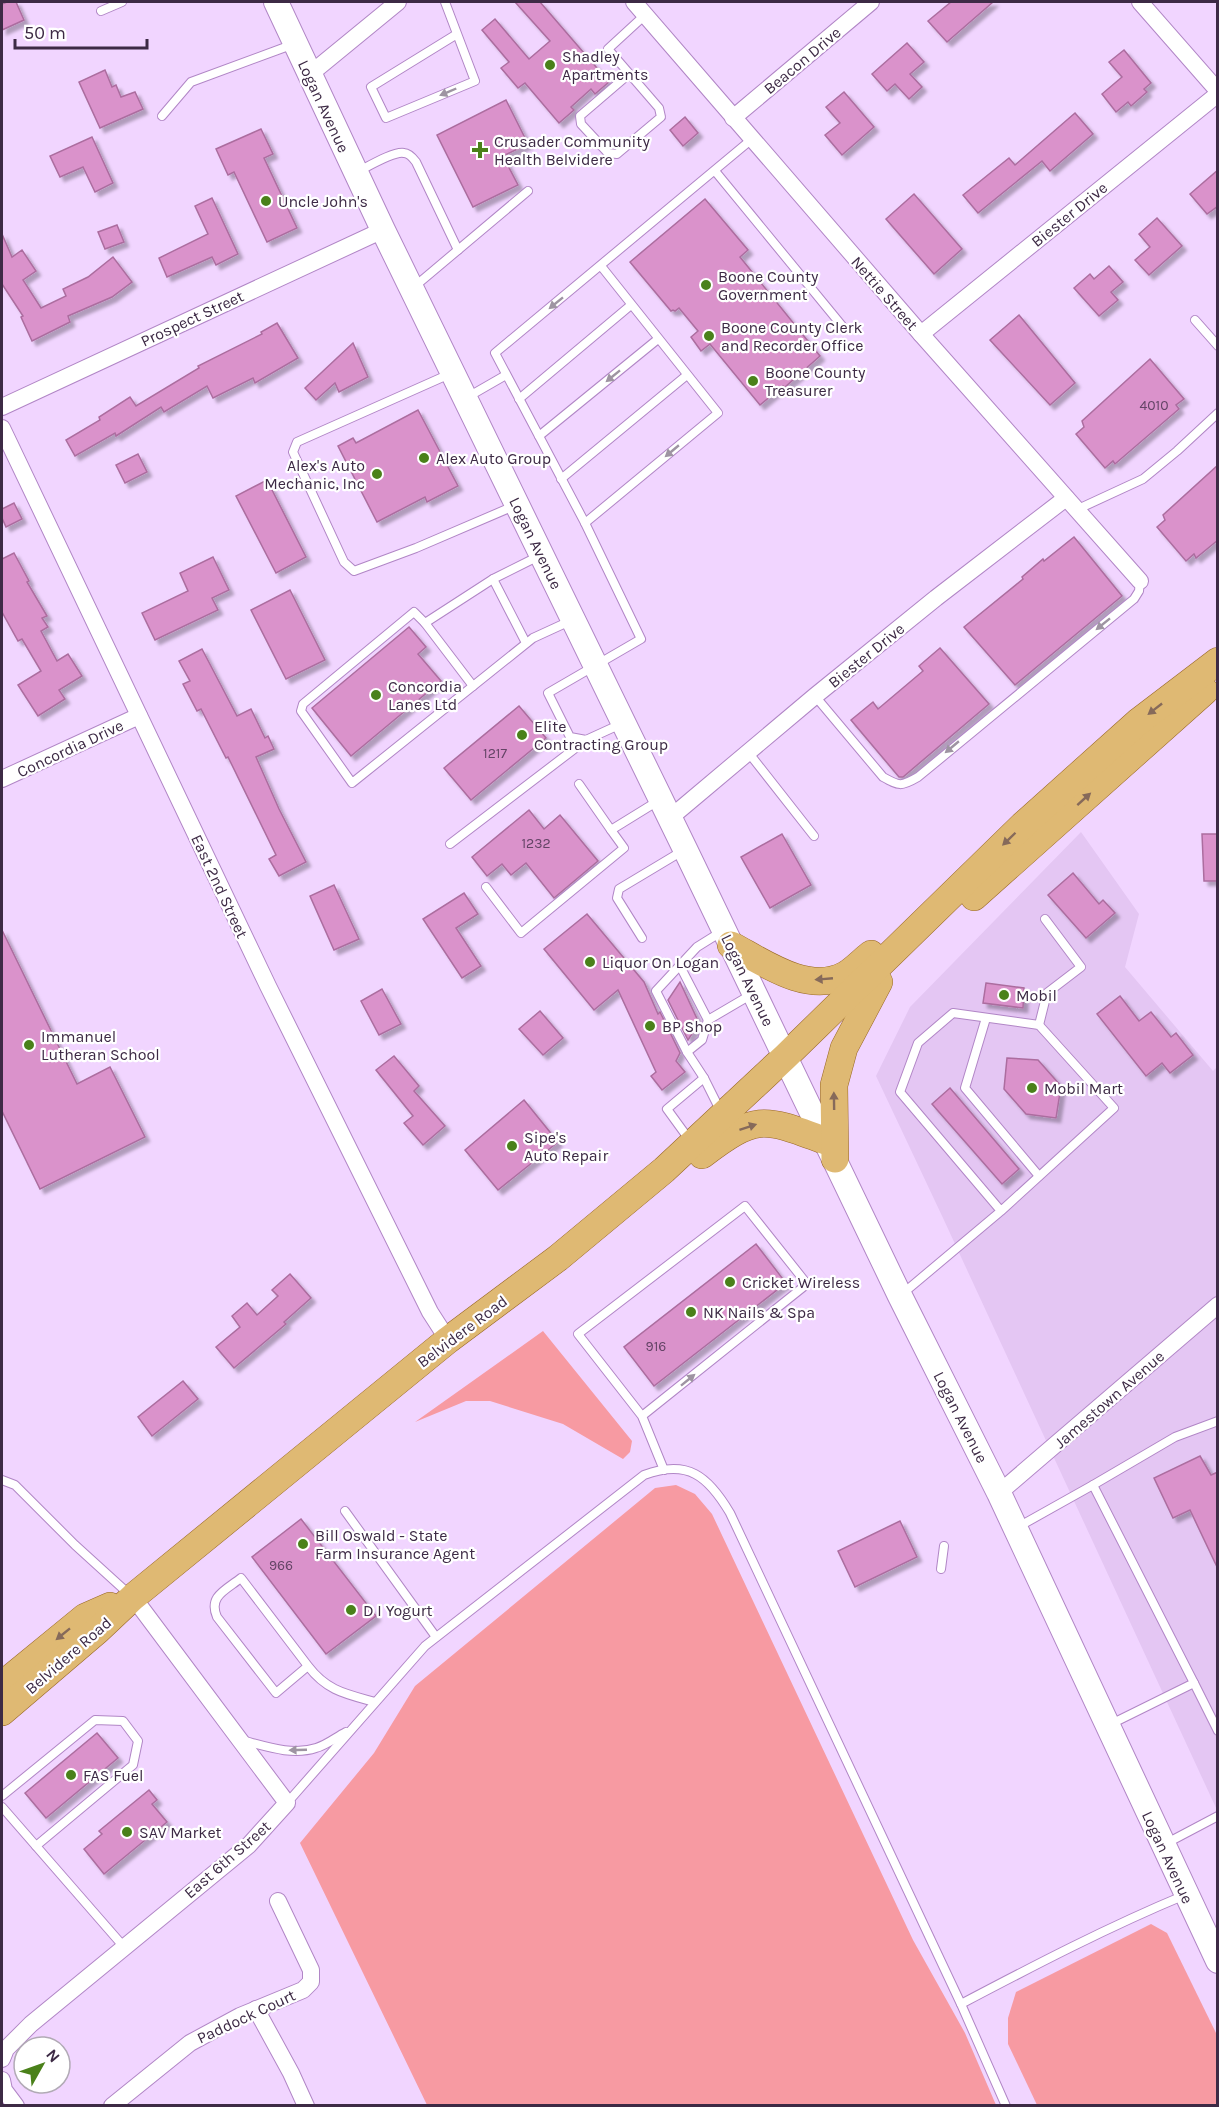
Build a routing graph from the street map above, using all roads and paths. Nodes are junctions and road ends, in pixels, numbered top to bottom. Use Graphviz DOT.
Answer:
graph roads {
  1 [pos="122,2"];
  2 [pos="276,2"];
  3 [pos="398,2"];
  4 [pos="445,2"];
  5 [pos="634,2"];
  6 [pos="871,2"];
  7 [pos="1140,2"];
  8 [pos="101,11"];
  9 [pos="645,15"];
  10 [pos="457,34"];
  11 [pos="295,43"];
  12 [pos="629,74"];
  13 [pos="309,75"];
  14 [pos="1218,92"];
  15 [pos="162,116"];
  16 [pos="733,118"];
  17 [pos="752,139"];
  18 [pos="715,171"];
  19 [pos="356,172"];
  20 [pos="528,191"];
  21 [pos="383,230"];
  22 [pos="458,250"];
  23 [pos="601,266"];
  24 [pos="412,289"];
  25 [pos="631,305"];
  26 [pos="1195,320"];
  27 [pos="843,327"];
  28 [pos="921,334"];
  29 [pos="658,339"];
  30 [pos="1218,346"];
  31 [pos="453,372"];
  32 [pos="506,375"];
  33 [pos="687,375"];
  34 [pos="465,399"];
  35 [pos="519,399"];
  36 [pos="2,407"];
  37 [pos="1218,412"];
  38 [pos="2,428"];
  39 [pos="539,436"];
  40 [pos="561,478"];
  41 [pos="1071,504"];
  42 [pos="517,505"];
  43 [pos="585,523"];
  44 [pos="542,555"];
  45 [pos="493,579"];
  46 [pos="1140,581"];
  47 [pos="573,619"];
  48 [pos="425,623"];
  49 [pos="526,644"];
  50 [pos="1218,661"];
  51 [pos="596,665"];
  52 [pos="1218,680"];
  53 [pos="473,686"];
  54 [pos="815,696"];
  55 [pos="139,716"];
  56 [pos="624,722"];
  57 [pos="586,740"];
  58 [pos="748,752"];
  59 [pos="2,780"];
  60 [pos="579,784"];
  61 [pos="666,809"];
  62 [pos="612,831"];
  63 [pos="814,836"];
  64 [pos="450,843"];
  65 [pos="685,849"];
  66 [pos="486,886"];
  67 [pos="927,918"];
  68 [pos="1045,919"];
  69 [pos="728,937"];
  70 [pos="642,938"];
  71 [pos="680,966"];
  72 [pos="879,982"];
  73 [pos="754,993"];
  74 [pos="986,1018"];
  75 [pos="708,1020"];
  76 [pos="1039,1025"];
  77 [pos="687,1052"];
  78 [pos="785,1057"];
  79 [pos="704,1078"];
  80 [pos="723,1115"];
  81 [pos="692,1144"];
  82 [pos="830,1150"];
  83 [pos="1039,1176"];
  84 [pos="627,1200"];
  85 [pos="1001,1212"];
  86 [pos="900,1296"];
  87 [pos="1218,1305"];
  88 [pos="448,1340"];
  89 [pos="642,1416"];
  90 [pos="1218,1421"];
  91 [pos="664,1470"];
  92 [pos="2,1480"];
  93 [pos="1093,1485"];
  94 [pos="999,1493"];
  95 [pos="345,1511"];
  96 [pos="1015,1528"];
  97 [pos="944,1546"];
  98 [pos="941,1569"];
  99 [pos="133,1597"];
  100 [pos="436,1637"];
  101 [pos="308,1665"];
  102 [pos="1194,1683"];
  103 [pos="2,1684"];
  104 [pos="375,1702"];
  105 [pos="2,1712"];
  106 [pos="1107,1726"];
  107 [pos="352,1729"];
  108 [pos="1218,1731"];
  109 [pos="238,1738"];
  110 [pos="2,1796"];
  111 [pos="286,1803"];
  112 [pos="2,1807"];
  113 [pos="1218,1816"];
  114 [pos="1162,1845"];
  115 [pos="36,1846"];
  116 [pos="1185,1894"];
  117 [pos="278,1901"];
  118 [pos="124,1947"];
  119 [pos="1218,1961"];
  120 [pos="961,2004"];
  121 [pos="256,2008"];
  122 [pos="2,2059"];
  123 [pos="2,2080"];
  124 [pos="16,2106"];
  125 [pos="112,2106"];
  126 [pos="306,2106"];
  127 [pos="1006,2106"];
  1 -- 8 [label="lane"];
  2 -- 11 [label="main road, Logan Avenue"];
  3 -- 13 [label="street"];
  4 -- 10 [label="lane"];
  5 -- 9 [label="street, Nettie Street"];
  6 -- 16 [label="street, Beacon Drive"];
  7 -- 14 [label="street"];
  9 -- 12 [label="lane"];
  9 -- 16 [label="street, Nettie Street"];
  10 -- 10 [label="lane, one-way"];
  11 -- 13 [label="main road, Logan Avenue"];
  11 -- 15 [label="lane"];
  12 -- 12 [label="lane"];
  13 -- 19 [label="main road, Logan Avenue"];
  14 -- 28 [label="street, Biester Drive"];
  16 -- 17 [label="street, Nettie Street"];
  17 -- 18 [label="lane"];
  17 -- 28 [label="street, Nettie Street"];
  18 -- 23 [label="lane"];
  18 -- 27 [label="lane"];
  19 -- 21 [label="main road, Logan Avenue"];
  19 -- 22 [label="lane"];
  20 -- 22 [label="lane"];
  21 -- 24 [label="main road, Logan Avenue"];
  21 -- 36 [label="street, Prospect Street"];
  22 -- 24 [label="lane"];
  23 -- 25 [label="lane"];
  23 -- 32 [label="lane, one-way"];
  24 -- 31 [label="main road, Logan Avenue"];
  25 -- 29 [label="lane"];
  25 -- 35 [label="lane"];
  26 -- 30 [label="lane"];
  28 -- 41 [label="street, Nettie Street"];
  29 -- 33 [label="lane"];
  29 -- 39 [label="lane, one-way"];
  31 -- 34 [label="main road, Logan Avenue"];
  31 -- 42 [label="lane"];
  32 -- 34 [label="lane"];
  32 -- 35 [label="lane"];
  33 -- 40 [label="lane"];
  33 -- 43 [label="lane, one-way"];
  34 -- 42 [label="main road, Logan Avenue"];
  35 -- 39 [label="lane"];
  37 -- 41 [label="lane"];
  38 -- 55 [label="street, East 2nd Street"];
  39 -- 40 [label="lane"];
  40 -- 43 [label="lane"];
  41 -- 46 [label="street, Nettie Street"];
  41 -- 54 [label="street, Biester Drive"];
  42 -- 44 [label="main road, Logan Avenue"];
  43 -- 51 [label="lane"];
  44 -- 45 [label="lane"];
  44 -- 47 [label="main road, Logan Avenue"];
  45 -- 48 [label="lane"];
  45 -- 49 [label="lane"];
  46 -- 54 [label="lane, one-way"];
  47 -- 49 [label="lane"];
  47 -- 51 [label="main road, Logan Avenue"];
  48 -- 53 [label="lane"];
  48 -- 53 [label="lane"];
  49 -- 53 [label="lane"];
  50 -- 67 [label="main road, one-way"];
  51 -- 56 [label="main road, Logan Avenue"];
  51 -- 57 [label="lane"];
  72 -- 52 [label="main road, one-way"];
  54 -- 58 [label="street, Biester Drive"];
  55 -- 59 [label="street, Concordia Drive"];
  55 -- 88 [label="street, East 2nd Street"];
  56 -- 57 [label="lane"];
  56 -- 61 [label="main road, Logan Avenue"];
  57 -- 64 [label="lane"];
  58 -- 61 [label="street, Biester Drive"];
  58 -- 63 [label="lane"];
  60 -- 62 [label="lane"];
  61 -- 62 [label="lane"];
  61 -- 65 [label="main road, Logan Avenue"];
  62 -- 66 [label="lane"];
  65 -- 69 [label="main road, Logan Avenue"];
  65 -- 70 [label="lane"];
  67 -- 69 [label="main road, one-way"];
  67 -- 78 [label="main road"];
  68 -- 76 [label="lane"];
  69 -- 71 [label="lane"];
  69 -- 73 [label="main road, Logan Avenue"];
  71 -- 75 [label="lane"];
  71 -- 77 [label="lane"];
  72 -- 78 [label="main road"];
  82 -- 72 [label="main road, one-way"];
  73 -- 75 [label="lane"];
  73 -- 78 [label="main road, Logan Avenue"];
  74 -- 76 [label="lane"];
  74 -- 83 [label="lane"];
  74 -- 85 [label="lane"];
  75 -- 77 [label="lane"];
  76 -- 83 [label="lane"];
  77 -- 79 [label="lane"];
  78 -- 80 [label="main road, Belvidere Road"];
  78 -- 82 [label="main road, Logan Avenue"];
  79 -- 80 [label="lane"];
  79 -- 81 [label="lane"];
  80 -- 81 [label="main road, Belvidere Road"];
  81 -- 84 [label="main road, Belvidere Road"];
  84 -- 82 [label="main road, one-way"];
  82 -- 86 [label="main road, Logan Avenue"];
  83 -- 85 [label="lane"];
  84 -- 88 [label="main road, Belvidere Road"];
  85 -- 86 [label="lane"];
  86 -- 94 [label="main road, Logan Avenue"];
  87 -- 94 [label="street, Jamestown Avenue"];
  88 -- 99 [label="main road, Belvidere Road"];
  89 -- 89 [label="lane, one-way"];
  89 -- 91 [label="lane"];
  90 -- 93 [label="lane"];
  91 -- 100 [label="lane"];
  91 -- 120 [label="lane"];
  92 -- 99 [label="lane"];
  93 -- 96 [label="lane"];
  93 -- 102 [label="lane"];
  94 -- 96 [label="main road, Logan Avenue"];
  95 -- 100 [label="lane"];
  96 -- 106 [label="main road, Logan Avenue"];
  97 -- 98 [label="lane"];
  99 -- 103 [label="main road, Belvidere Road, one-way"];
  99 -- 105 [label="main road, Belvidere Road"];
  99 -- 109 [label="street"];
  100 -- 104 [label="lane"];
  101 -- 101 [label="lane"];
  101 -- 104 [label="lane"];
  102 -- 106 [label="lane"];
  102 -- 108 [label="lane"];
  104 -- 107 [label="lane"];
  106 -- 114 [label="main road, Logan Avenue"];
  107 -- 109 [label="lane, one-way"];
  107 -- 111 [label="lane"];
  109 -- 111 [label="street"];
  110 -- 115 [label="lane"];
  111 -- 118 [label="street, East 6th Street"];
  112 -- 115 [label="lane"];
  113 -- 114 [label="lane"];
  114 -- 116 [label="main road, Logan Avenue"];
  115 -- 118 [label="lane"];
  116 -- 119 [label="main road, Logan Avenue"];
  116 -- 120 [label="lane"];
  117 -- 121 [label="street, Paddock Court"];
  118 -- 122 [label="street, East 6th Street"];
  120 -- 127 [label="lane"];
  121 -- 125 [label="street, Paddock Court"];
  121 -- 126 [label="street"];
  123 -- 124 [label="street"];
}
